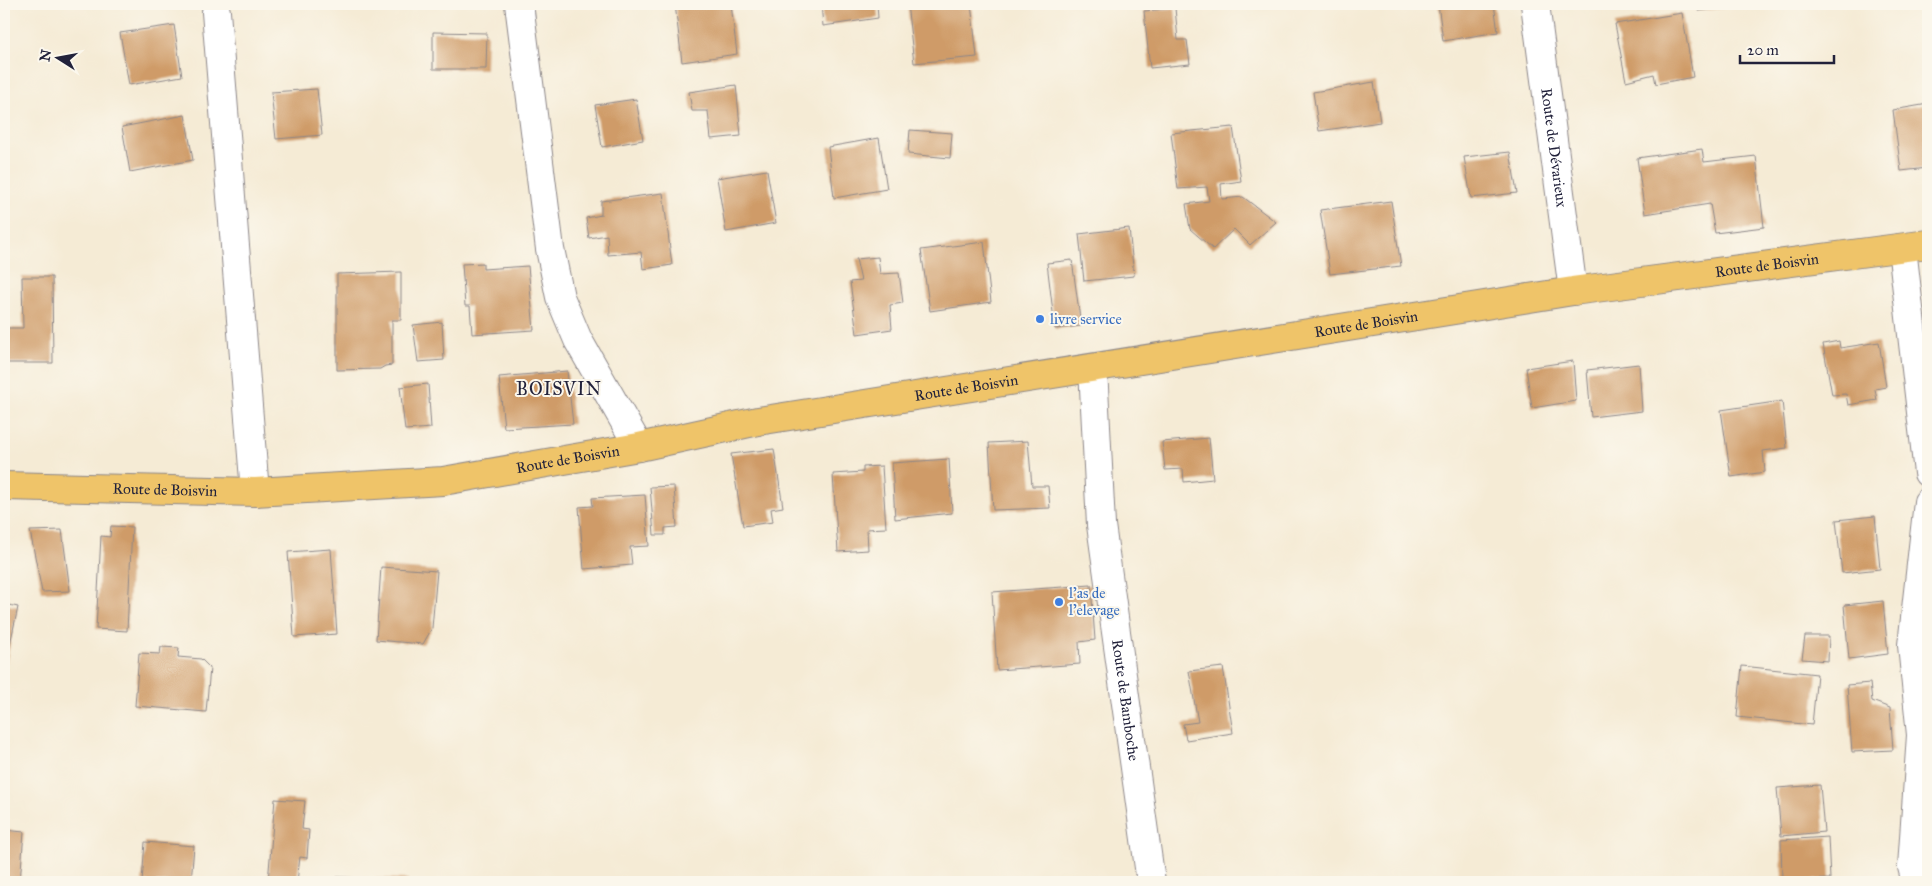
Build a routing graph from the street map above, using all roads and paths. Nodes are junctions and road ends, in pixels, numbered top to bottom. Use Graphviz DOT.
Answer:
graph roads {
  1 [pos="519,4"];
  2 [pos="1535,4"];
  3 [pos="216,12"];
  4 [pos="1915,246"];
  5 [pos="1573,291"];
  6 [pos="1094,368"];
  7 [pos="639,447"];
  8 [pos="1928,473"];
  9 [pos="4,486"];
  10 [pos="255,492"];
  11 [pos="1928,502"];
  12 [pos="1151,882"];
  13 [pos="1916,882"];
  1 -- 7 [label="street"];
  2 -- 5 [label="street, Route de Dévarieux"];
  3 -- 10 [label="street"];
  4 -- 5 [label="main road, Route de Boisvin"];
  4 -- 8 [label="street"];
  5 -- 6 [label="main road, Route de Boisvin"];
  6 -- 7 [label="main road, Route de Boisvin"];
  6 -- 12 [label="street, Route de Bamboche"];
  7 -- 10 [label="main road, Route de Boisvin"];
  9 -- 10 [label="main road, Route de Boisvin"];
  11 -- 13 [label="street"];
}
